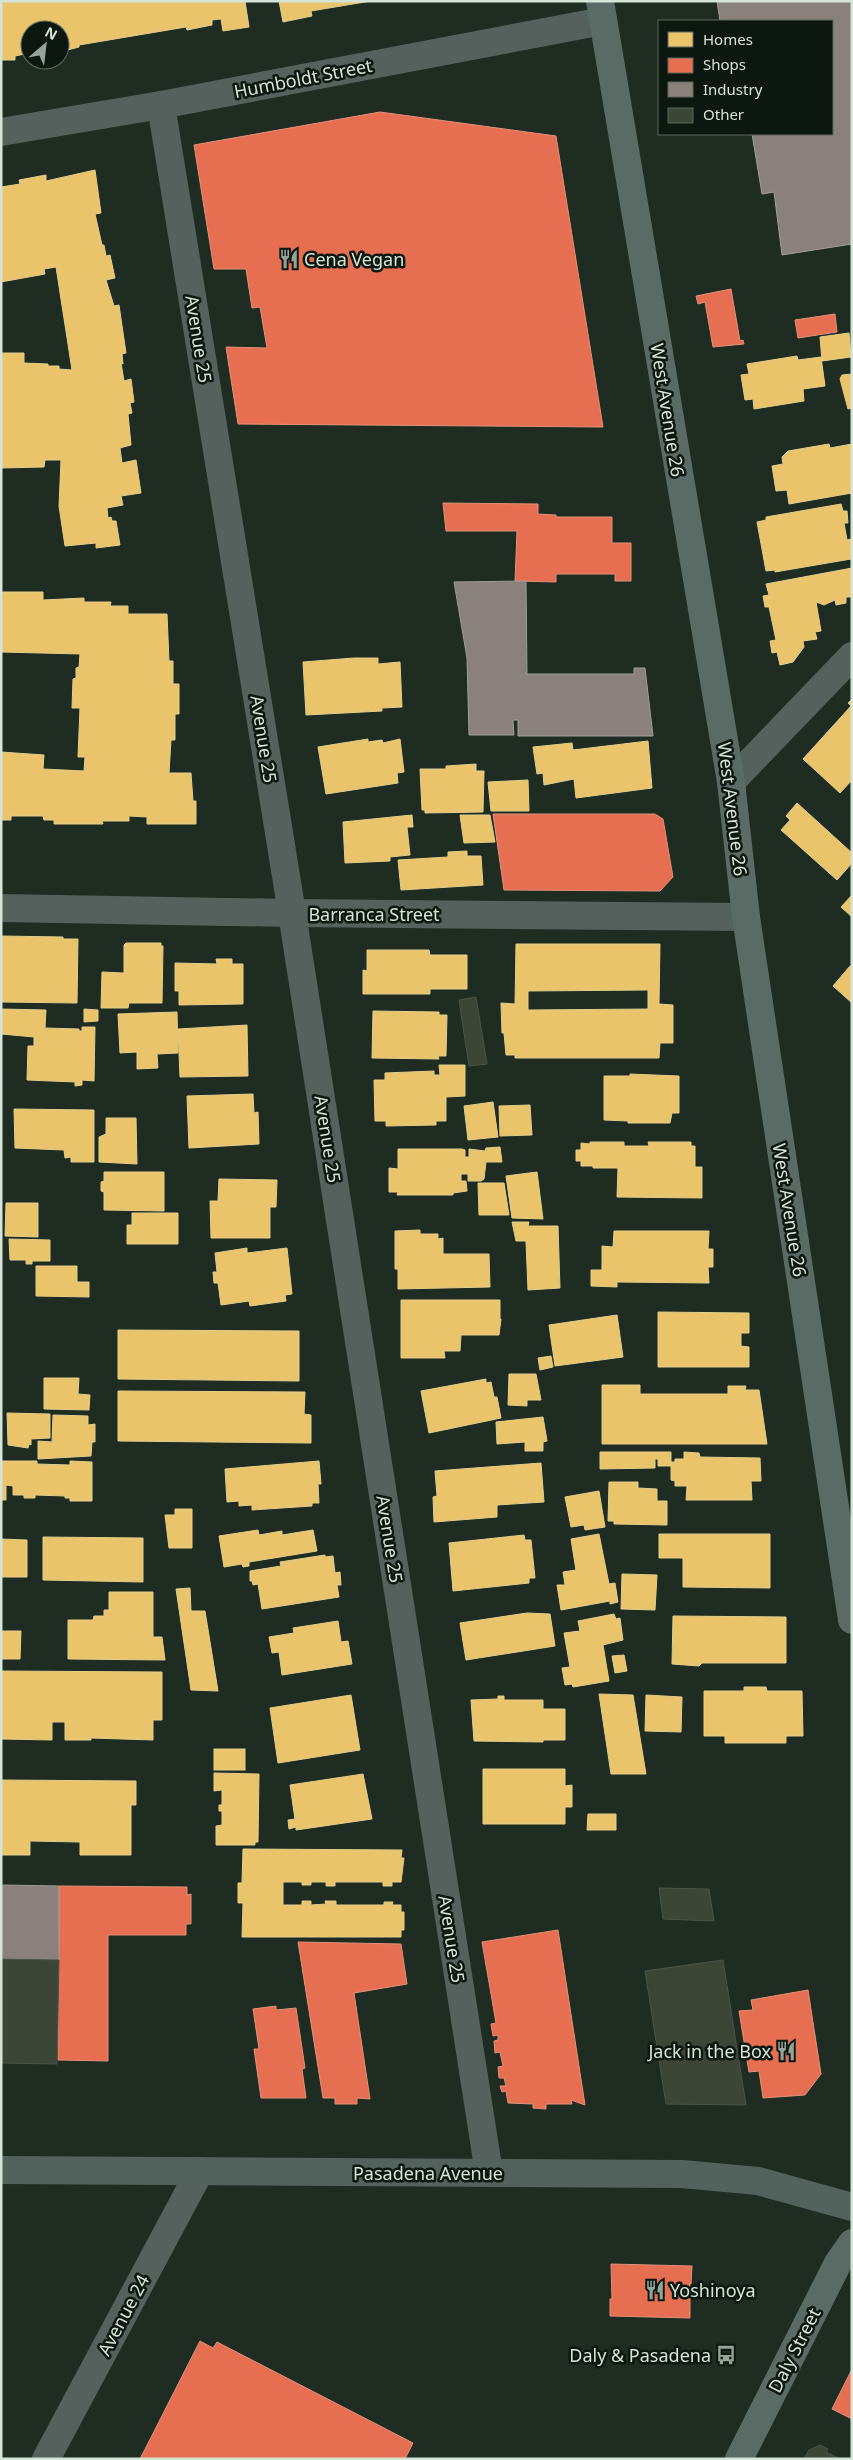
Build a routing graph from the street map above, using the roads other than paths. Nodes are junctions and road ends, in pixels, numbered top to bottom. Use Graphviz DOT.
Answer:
graph roads {
  1 [pos="602,11"];
  2 [pos="161,105"];
  3 [pos="1,132"];
  4 [pos="852,656"];
  5 [pos="730,782"];
  6 [pos="1,908"];
  7 [pos="292,913"];
  8 [pos="746,917"];
  9 [pos="852,1620"];
  10 [pos="1,2170"];
  11 [pos="200,2171"];
  12 [pos="489,2173"];
  13 [pos="852,2207"];
  14 [pos="852,2243"];
  15 [pos="46,2459"];
  16 [pos="739,2459"];
  1 -- 2 [label="street, Humboldt Street"];
  1 -- 5 [label="main road, West Avenue 26"];
  2 -- 3 [label="street, Humboldt Street"];
  2 -- 7 [label="street, Avenue 25"];
  4 -- 5 [label="street"];
  5 -- 8 [label="main road, West Avenue 26"];
  6 -- 7 [label="street, Barranca Street"];
  7 -- 8 [label="street, Barranca Street"];
  7 -- 12 [label="street, Avenue 25"];
  8 -- 9 [label="main road, West Avenue 26"];
  10 -- 11 [label="main road, Pasadena Avenue"];
  11 -- 12 [label="main road, Pasadena Avenue"];
  11 -- 15 [label="street, Avenue 24"];
  12 -- 13 [label="main road, Pasadena Avenue"];
  14 -- 16 [label="main road, Daly Street"];
}
